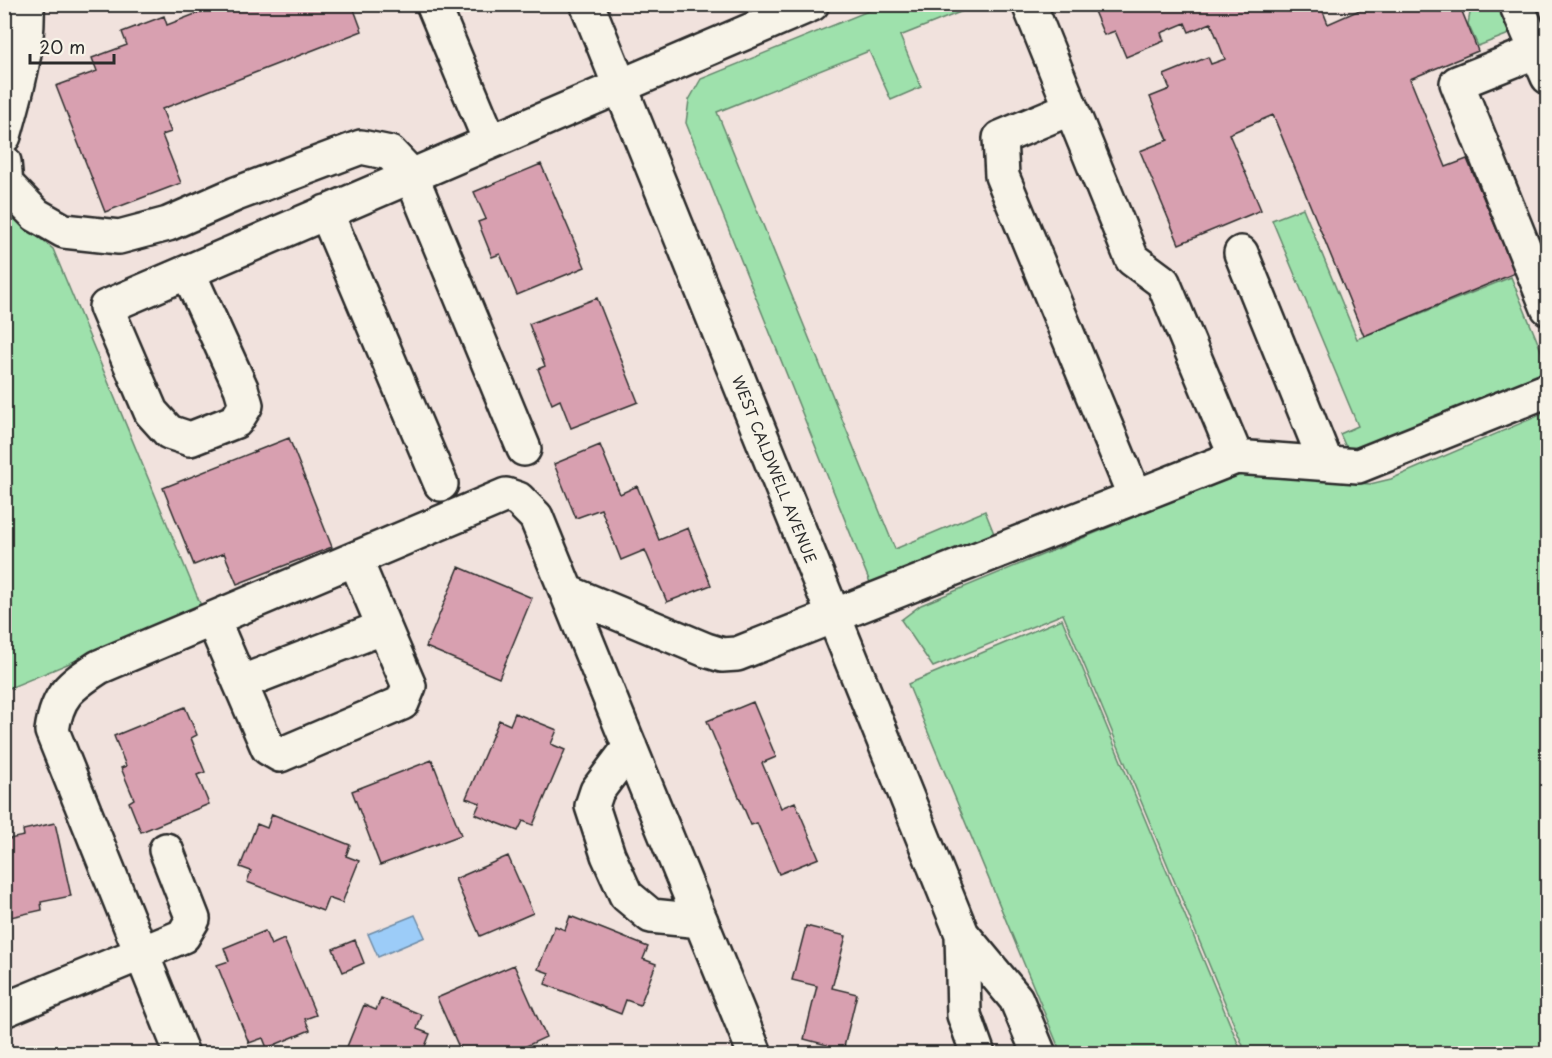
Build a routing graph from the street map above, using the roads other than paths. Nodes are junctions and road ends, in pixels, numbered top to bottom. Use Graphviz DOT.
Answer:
graph roads {
  1 [pos="27,4"];
  2 [pos="433,4"];
  3 [pos="587,4"];
  4 [pos="812,4"];
  5 [pos="1029,4"];
  6 [pos="1516,4"];
  7 [pos="1542,64"];
  8 [pos="620,85"];
  9 [pos="1071,108"];
  10 [pos="4,136"];
  11 [pos="490,141"];
  12 [pos="4,162"];
  13 [pos="411,176"];
  14 [pos="326,212"];
  15 [pos="1241,253"];
  16 [pos="188,272"];
  17 [pos="1548,308"];
  18 [pos="1548,390"];
  19 [pos="524,449"];
  20 [pos="1236,457"];
  21 [pos="1326,463"];
  22 [pos="441,484"];
  23 [pos="1135,497"];
  24 [pos="355,559"];
  25 [pos="567,592"];
  26 [pos="835,617"];
  27 [pos="213,620"];
  28 [pos="384,627"];
  29 [pos="240,683"];
  30 [pos="630,747"];
  31 [pos="166,850"];
  32 [pos="701,921"];
  33 [pos="962,934"];
  34 [pos="142,954"];
  35 [pos="4,1011"];
  36 [pos="182,1053"];
  37 [pos="755,1053"];
  38 [pos="978,1053"];
  39 [pos="1039,1053"];
  1 -- 10 [label="main road"];
  2 -- 11 [label="main road"];
  3 -- 8 [label="main road, WEST CALDWELL AVENUE"];
  4 -- 8 [label="main road"];
  5 -- 9 [label="main road"];
  6 -- 7 [label="main road"];
  7 -- 17 [label="main road"];
  8 -- 11 [label="main road"];
  8 -- 26 [label="main road, WEST CALDWELL AVENUE"];
  9 -- 20 [label="main road"];
  9 -- 23 [label="main road"];
  11 -- 13 [label="main road"];
  12 -- 13 [label="main road"];
  13 -- 14 [label="main road"];
  13 -- 19 [label="main road"];
  14 -- 16 [label="main road"];
  14 -- 22 [label="main road"];
  15 -- 21 [label="main road"];
  16 -- 16 [label="main road"];
  18 -- 21 [label="main road"];
  20 -- 21 [label="main road"];
  20 -- 23 [label="main road"];
  23 -- 26 [label="main road"];
  24 -- 25 [label="main road"];
  24 -- 27 [label="main road"];
  24 -- 28 [label="main road"];
  25 -- 26 [label="main road"];
  25 -- 30 [label="main road"];
  26 -- 33 [label="main road, WEST CALDWELL AVENUE"];
  27 -- 29 [label="main road"];
  27 -- 34 [label="main road"];
  28 -- 29 [label="main road"];
  28 -- 29 [label="main road"];
  30 -- 32 [label="main road"];
  30 -- 32 [label="main road"];
  31 -- 34 [label="main road"];
  32 -- 37 [label="main road"];
  33 -- 38 [label="main road, WEST CALDWELL AVENUE"];
  33 -- 39 [label="main road, WEST CALDWELL AVENUE"];
  34 -- 35 [label="main road"];
  34 -- 36 [label="main road"];
}
